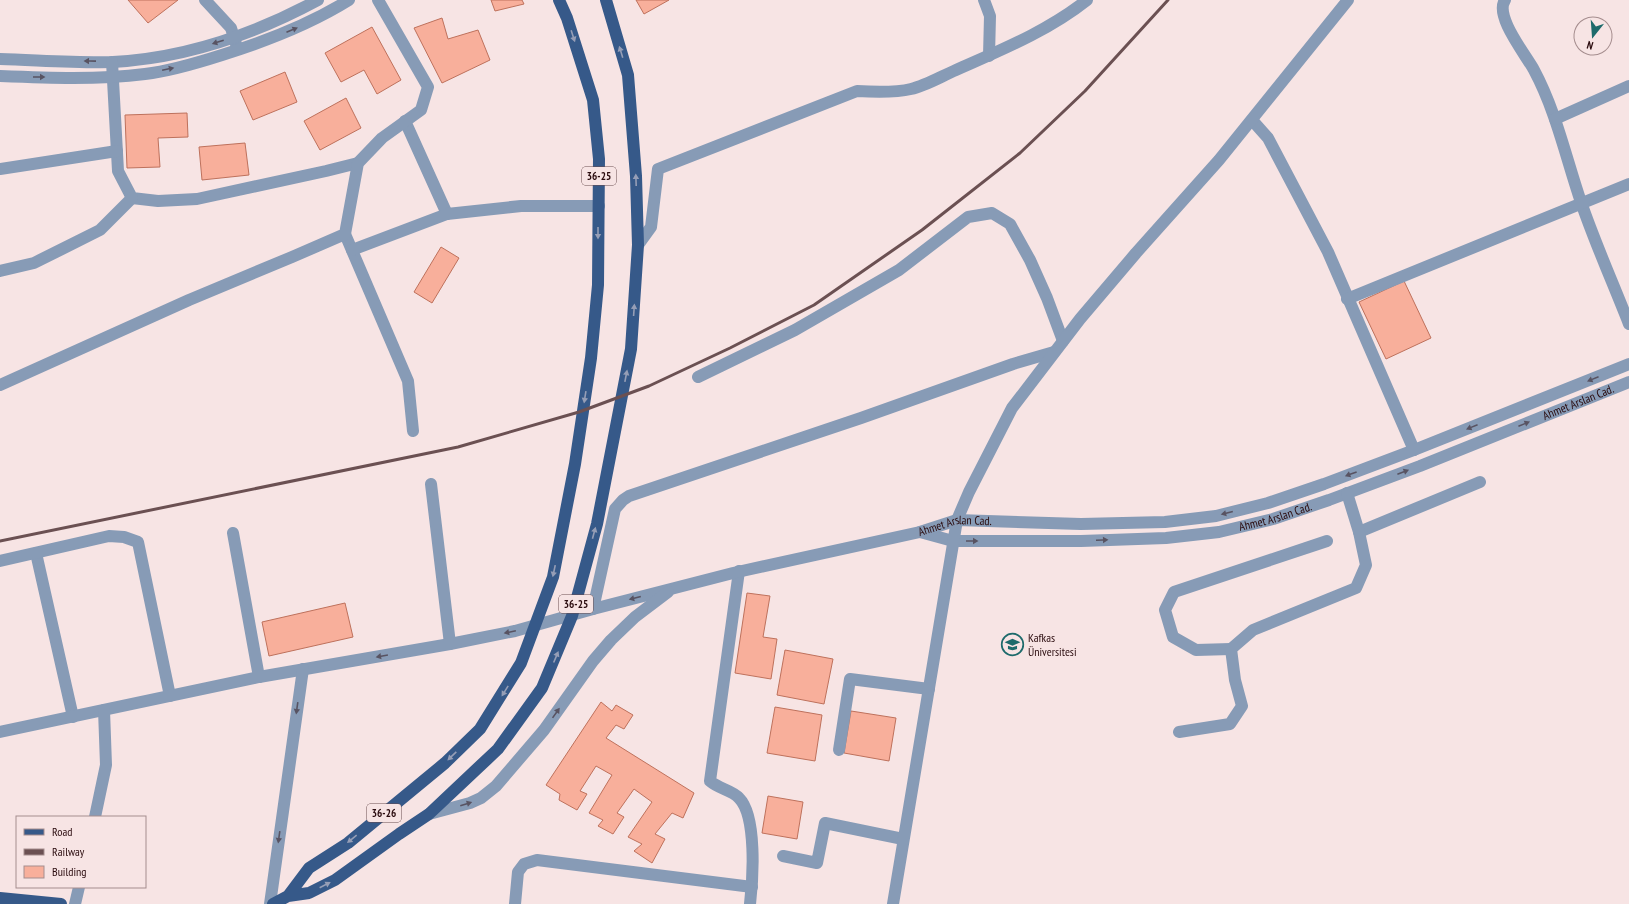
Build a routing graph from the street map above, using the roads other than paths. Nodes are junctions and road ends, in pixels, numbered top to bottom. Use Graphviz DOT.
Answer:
graph roads {
  1 [pos="206,0"];
  2 [pos="318,0"];
  3 [pos="349,0"];
  4 [pos="378,0"];
  5 [pos="559,0"];
  6 [pos="606,0"];
  7 [pos="984,0"];
  8 [pos="1086,0"];
  9 [pos="1348,0"];
  10 [pos="1505,0"];
  11 [pos="234,37"];
  12 [pos="238,50"];
  13 [pos="989,56"];
  14 [pos="0,59"];
  15 [pos="112,62"];
  16 [pos="0,76"];
  17 [pos="112,77"];
  18 [pos="1629,86"];
  19 [pos="1555,119"];
  20 [pos="1252,120"];
  21 [pos="405,121"];
  22 [pos="117,150"];
  23 [pos="358,162"];
  24 [pos="0,169"];
  25 [pos="1629,184"];
  26 [pos="132,198"];
  27 [pos="1582,203"];
  28 [pos="599,206"];
  29 [pos="447,214"];
  30 [pos="345,234"];
  31 [pos="638,245"];
  32 [pos="352,250"];
  33 [pos="0,271"];
  34 [pos="1347,299"];
  35 [pos="1629,324"];
  36 [pos="1063,341"];
  37 [pos="1054,352"];
  38 [pos="1629,364"];
  39 [pos="698,377"];
  40 [pos="1629,382"];
  41 [pos="0,385"];
  42 [pos="413,431"];
  43 [pos="1414,450"];
  44 [pos="574,464"];
  45 [pos="1480,482"];
  46 [pos="432,484"];
  47 [pos="1347,493"];
  48 [pos="957,520"];
  49 [pos="920,532"];
  50 [pos="1359,532"];
  51 [pos="233,533"];
  52 [pos="953,541"];
  53 [pos="1328,541"];
  54 [pos="36,553"];
  55 [pos="0,561"];
  56 [pos="739,571"];
  57 [pos="673,589"];
  58 [pos="593,609"];
  59 [pos="450,644"];
  60 [pos="1231,649"];
  61 [pos="303,669"];
  62 [pos="258,677"];
  63 [pos="929,689"];
  64 [pos="170,696"];
  65 [pos="104,710"];
  66 [pos="73,717"];
  67 [pos="0,732"];
  68 [pos="1179,732"];
  69 [pos="839,750"];
  70 [pos="429,814"];
  71 [pos="95,816"];
  72 [pos="904,840"];
  73 [pos="783,856"];
  74 [pos="752,887"];
  75 [pos="79,888"];
  76 [pos="288,896"];
  77 [pos="0,898"];
  78 [pos="46,903"];
  79 [pos="61,904"];
  80 [pos="75,904"];
  81 [pos="270,904"];
  82 [pos="273,904"];
  83 [pos="515,904"];
  84 [pos="750,904"];
  85 [pos="893,904"];
  1 -- 11 [label="street"];
  2 -- 11 [label="street"];
  12 -- 3 [label="street, one-way"];
  4 -- 21 [label="street"];
  5 -- 28 [label="main road, 36-25, one-way"];
  31 -- 6 [label="main road, 36-25, one-way"];
  7 -- 13 [label="street"];
  8 -- 13 [label="street"];
  9 -- 20 [label="street"];
  10 -- 19 [label="street"];
  11 -- 12 [label="street"];
  11 -- 15 [label="street, one-way"];
  17 -- 12 [label="street, one-way"];
  13 -- 31 [label="street"];
  15 -- 14 [label="street, one-way"];
  15 -- 17 [label="street"];
  16 -- 17 [label="street, one-way"];
  17 -- 22 [label="street"];
  18 -- 19 [label="street"];
  19 -- 27 [label="street"];
  20 -- 34 [label="street"];
  20 -- 36 [label="street"];
  21 -- 23 [label="street"];
  21 -- 29 [label="street"];
  22 -- 24 [label="street"];
  22 -- 26 [label="street"];
  23 -- 26 [label="street"];
  23 -- 30 [label="street"];
  25 -- 27 [label="street"];
  26 -- 33 [label="street"];
  27 -- 34 [label="street"];
  27 -- 35 [label="street"];
  28 -- 29 [label="street"];
  28 -- 44 [label="main road, 36-25, one-way"];
  29 -- 32 [label="street"];
  30 -- 32 [label="street"];
  30 -- 41 [label="street"];
  70 -- 31 [label="main road, 36-25, one-way"];
  32 -- 42 [label="street"];
  34 -- 43 [label="street"];
  36 -- 37 [label="street"];
  36 -- 39 [label="street"];
  37 -- 48 [label="street"];
  37 -- 58 [label="street"];
  38 -- 43 [label="street, Ahmet Arslan Cad., one-way"];
  47 -- 40 [label="street, Ahmet Arslan Cad., one-way"];
  43 -- 48 [label="street, Ahmet Arslan Cad., one-way"];
  44 -- 76 [label="main road, 36-26, one-way"];
  45 -- 50 [label="street"];
  46 -- 59 [label="street"];
  47 -- 50 [label="street"];
  52 -- 47 [label="street, Ahmet Arslan Cad., one-way"];
  48 -- 49 [label="street, Ahmet Arslan Cad."];
  48 -- 52 [label="street"];
  49 -- 52 [label="street, Ahmet Arslan Cad."];
  49 -- 56 [label="street"];
  50 -- 60 [label="street"];
  51 -- 62 [label="street"];
  52 -- 63 [label="street"];
  53 -- 60 [label="street"];
  54 -- 55 [label="street"];
  54 -- 64 [label="street"];
  54 -- 66 [label="street"];
  56 -- 57 [label="street"];
  56 -- 74 [label="street"];
  57 -- 58 [label="street, one-way"];
  70 -- 57 [label="street, one-way"];
  58 -- 59 [label="street, one-way"];
  59 -- 61 [label="street, one-way"];
  60 -- 68 [label="street"];
  61 -- 62 [label="street"];
  61 -- 81 [label="street, one-way"];
  62 -- 64 [label="street"];
  63 -- 69 [label="street"];
  63 -- 72 [label="street"];
  64 -- 65 [label="street"];
  65 -- 66 [label="street"];
  65 -- 71 [label="street"];
  66 -- 67 [label="street"];
  76 -- 70 [label="main road, 36-25, one-way"];
  72 -- 73 [label="street"];
  72 -- 85 [label="street"];
  74 -- 83 [label="street"];
  74 -- 84 [label="street"];
  75 -- 80 [label="street"];
  76 -- 82 [label="main road, 36-26"];
  77 -- 78 [label="main road"];
  78 -- 79 [label="main road"];
}
